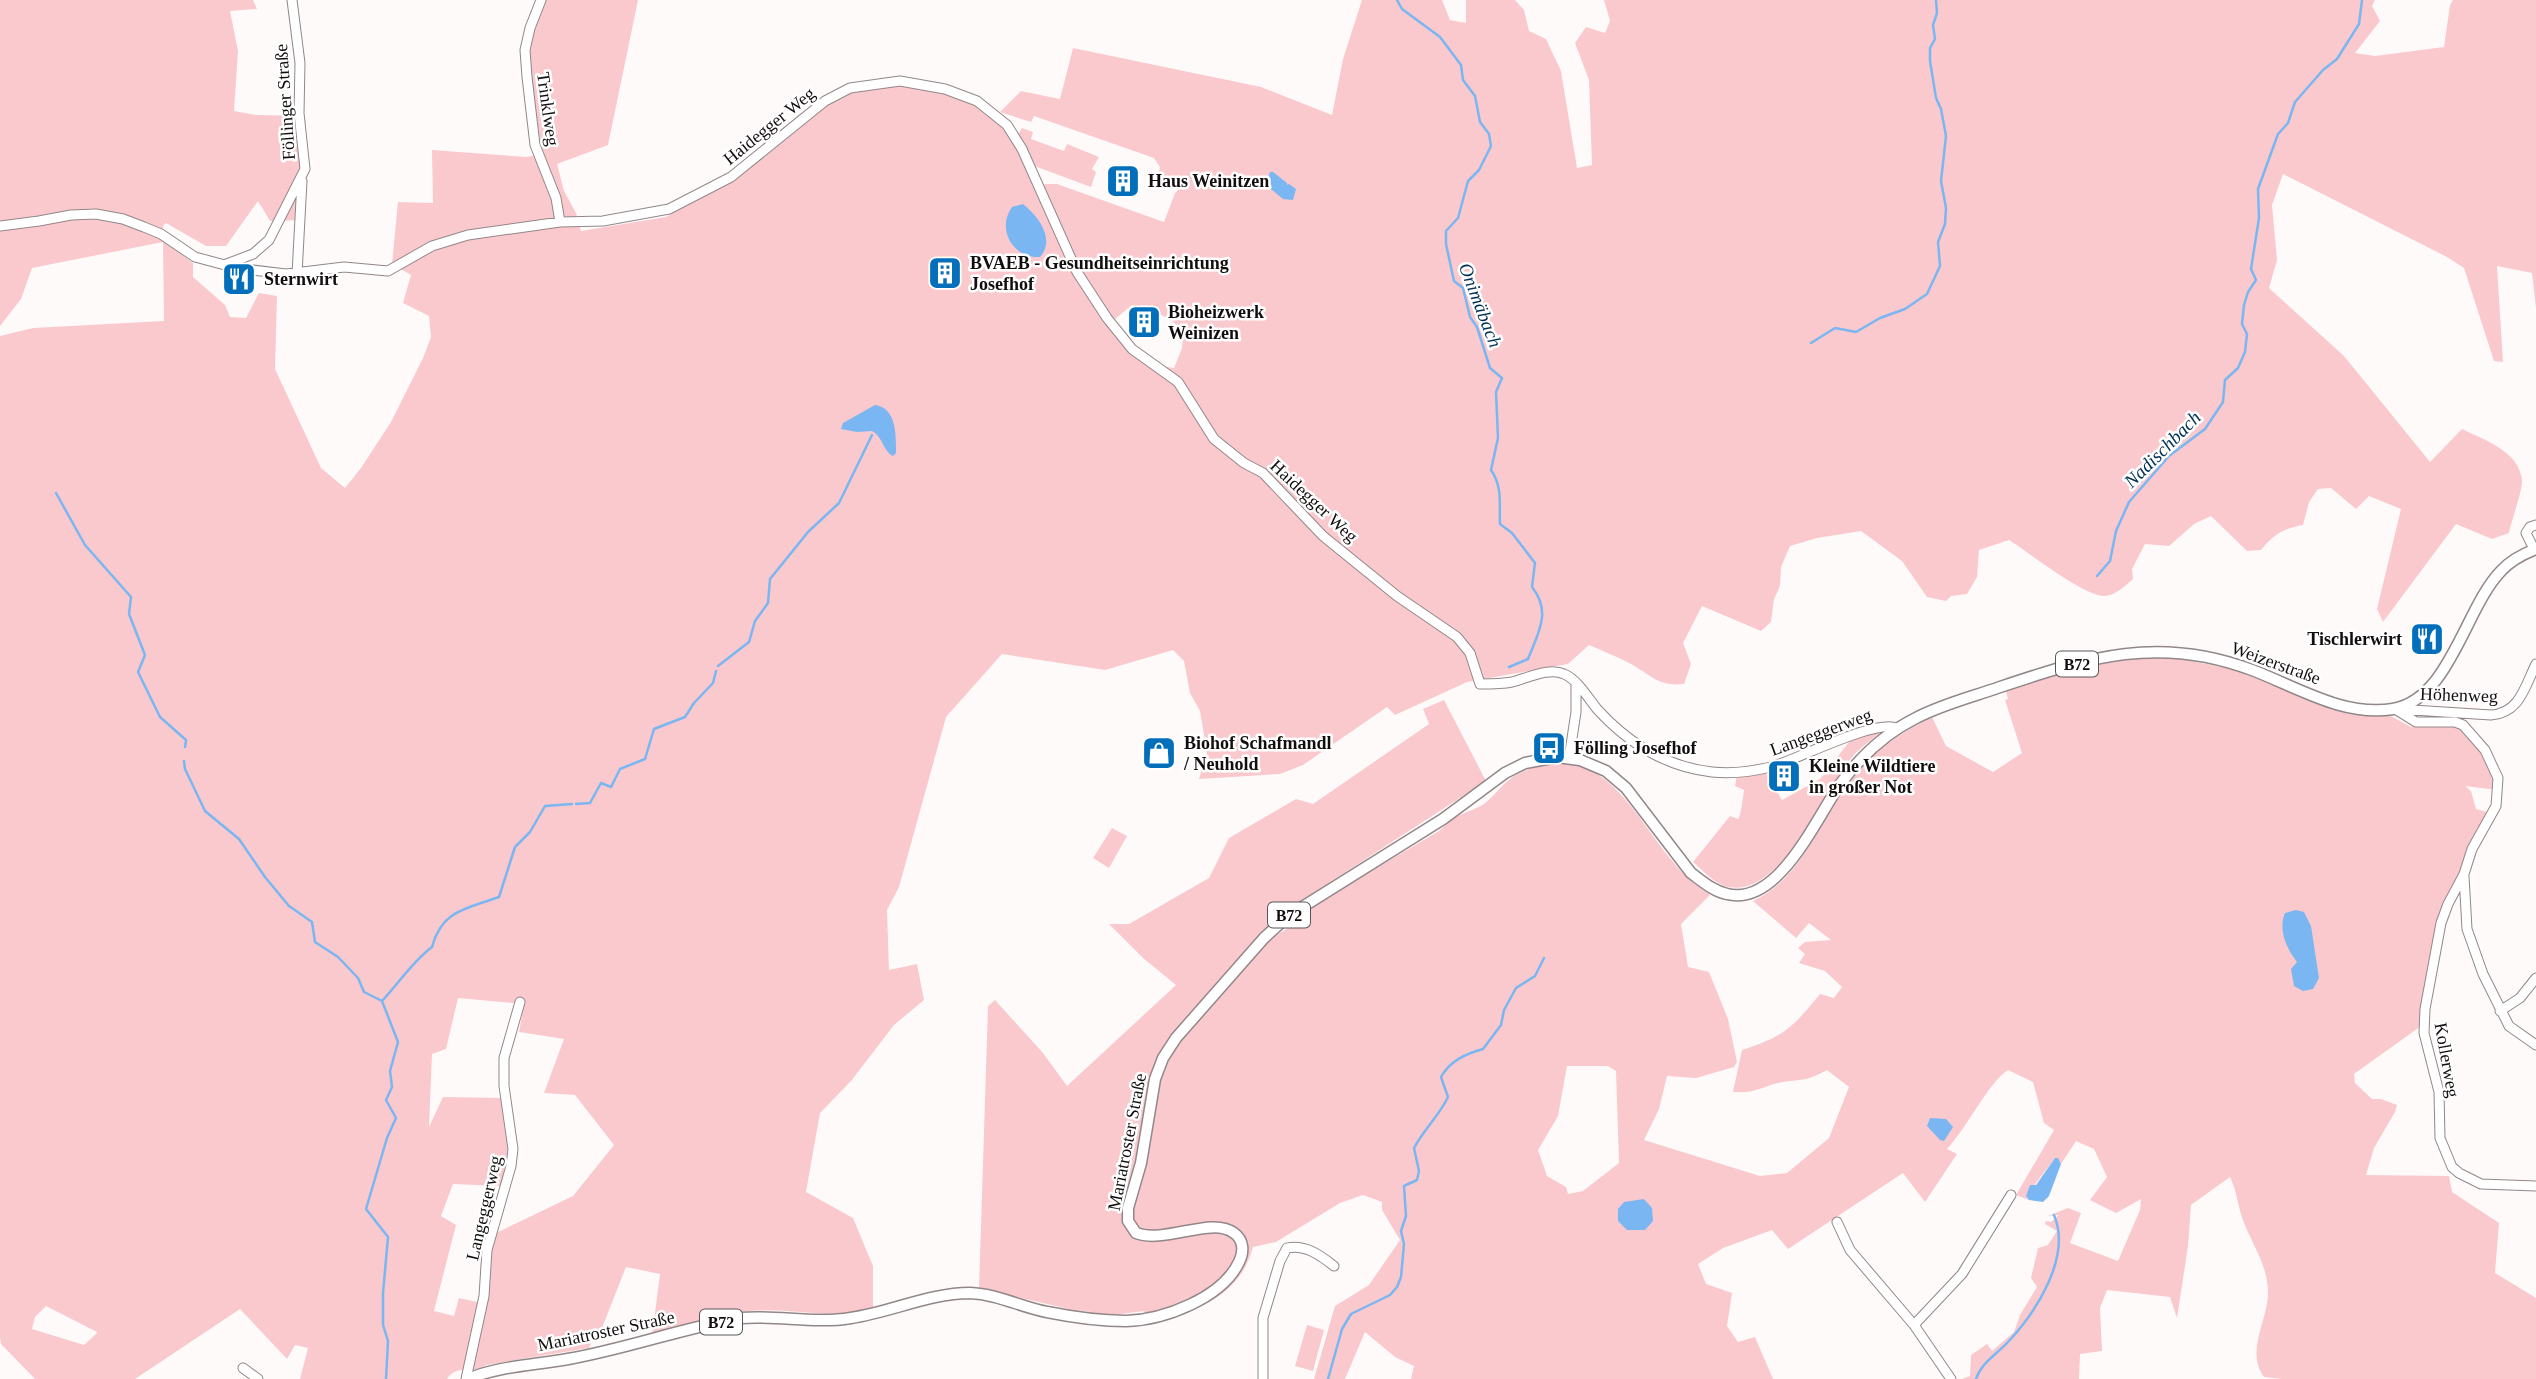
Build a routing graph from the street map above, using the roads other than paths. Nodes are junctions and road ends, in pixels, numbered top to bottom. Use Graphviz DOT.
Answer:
graph roads {
  1 [pos="292,0"];
  2 [pos="541,0"];
  3 [pos="302,179"];
  4 [pos="560,222"];
  5 [pos="0,226"];
  6 [pos="224,265"];
  7 [pos="297,274"];
  8 [pos="2536,525"];
  9 [pos="2535,549"];
  10 [pos="2536,664"];
  11 [pos="1576,684"];
  12 [pos="2395,709"];
  13 [pos="1897,728"];
  14 [pos="1569,758"];
  15 [pos="2464,874"];
  16 [pos="2536,978"];
  17 [pos="520,1002"];
  18 [pos="2500,1011"];
  19 [pos="2536,1045"];
  20 [pos="2536,1186"];
  21 [pos="2011,1195"];
  22 [pos="1837,1222"];
  23 [pos="1334,1266"];
  24 [pos="1914,1325"];
  25 [pos="243,1368"];
  26 [pos="258,1379"];
  27 [pos="467,1379"];
  28 [pos="1263,1379"];
  29 [pos="1951,1379"];
  1 -- 3 [label="street, Föllinger Straße"];
  2 -- 4 [label="street, Trinklweg"];
  3 -- 6 [label="street, Föllinger Straße"];
  3 -- 7 [label="street"];
  4 -- 7 [label="street, Haidegger Weg"];
  4 -- 11 [label="street, Haidegger Weg"];
  5 -- 6 [label="street"];
  6 -- 7 [label="street, Haidegger Weg"];
  8 -- 9 [label="street"];
  9 -- 12 [label="main road"];
  10 -- 12 [label="street, Höhenweg"];
  11 -- 13 [label="street, Langeggerweg"];
  11 -- 14 [label="street"];
  12 -- 13 [label="main road, Weizerstraße / B72"];
  12 -- 15 [label="street, Kollerweg"];
  13 -- 14 [label="main road, Mariatroster Straße / B72"];
  14 -- 27 [label="main road, Mariatroster Straße / B72"];
  15 -- 18 [label="street, Kollerweg"];
  15 -- 20 [label="street, Kollerweg"];
  16 -- 18 [label="street"];
  17 -- 27 [label="street, Langeggerweg"];
  18 -- 19 [label="street, Kollerweg"];
  21 -- 24 [label="street"];
  22 -- 24 [label="street"];
  23 -- 28 [label="street"];
  24 -- 29 [label="street"];
  25 -- 26 [label="street"];
}
